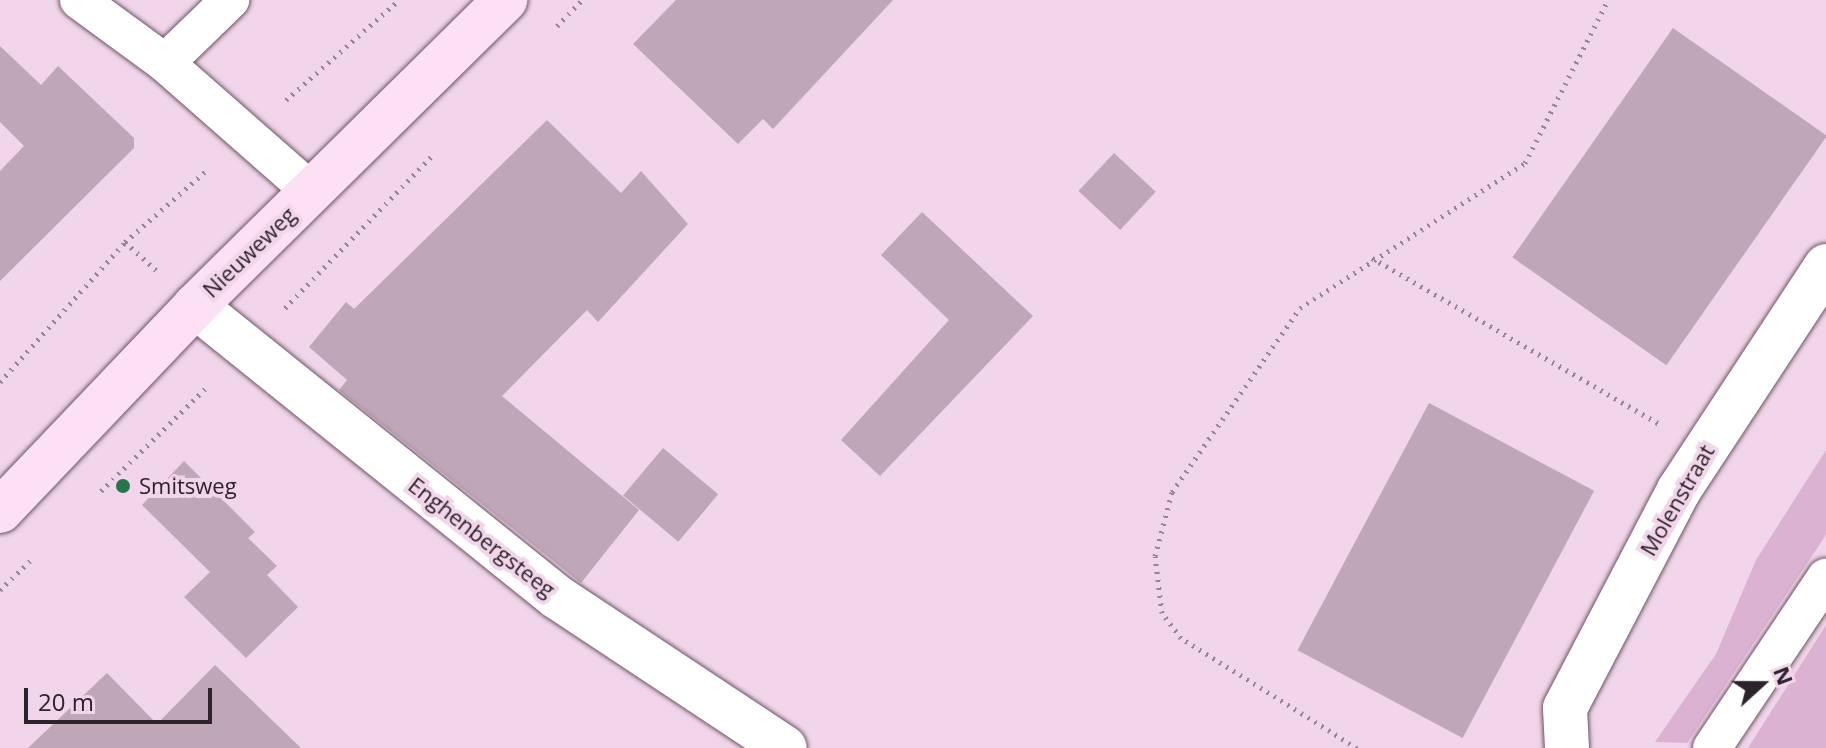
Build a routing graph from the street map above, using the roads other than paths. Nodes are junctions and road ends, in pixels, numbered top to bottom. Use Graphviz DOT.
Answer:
graph roads {
  1 [pos="79,0"];
  2 [pos="230,0"];
  3 [pos="505,0"];
  4 [pos="165,63"];
  5 [pos="312,192"];
  6 [pos="1826,266"];
  7 [pos="195,306"];
  8 [pos="0,511"];
  9 [pos="1826,578"];
  10 [pos="785,748"];
  11 [pos="1567,748"];
  12 [pos="1712,748"];
  1 -- 4 [label="lane"];
  2 -- 4 [label="lane"];
  3 -- 5 [label="street, Nieuweweg"];
  4 -- 5 [label="lane"];
  5 -- 7 [label="street, Nieuweweg"];
  6 -- 11 [label="street, Molenstraat"];
  7 -- 8 [label="street, Nieuweweg"];
  7 -- 10 [label="street, Enghenbergsteeg"];
  9 -- 12 [label="lane"];
}
